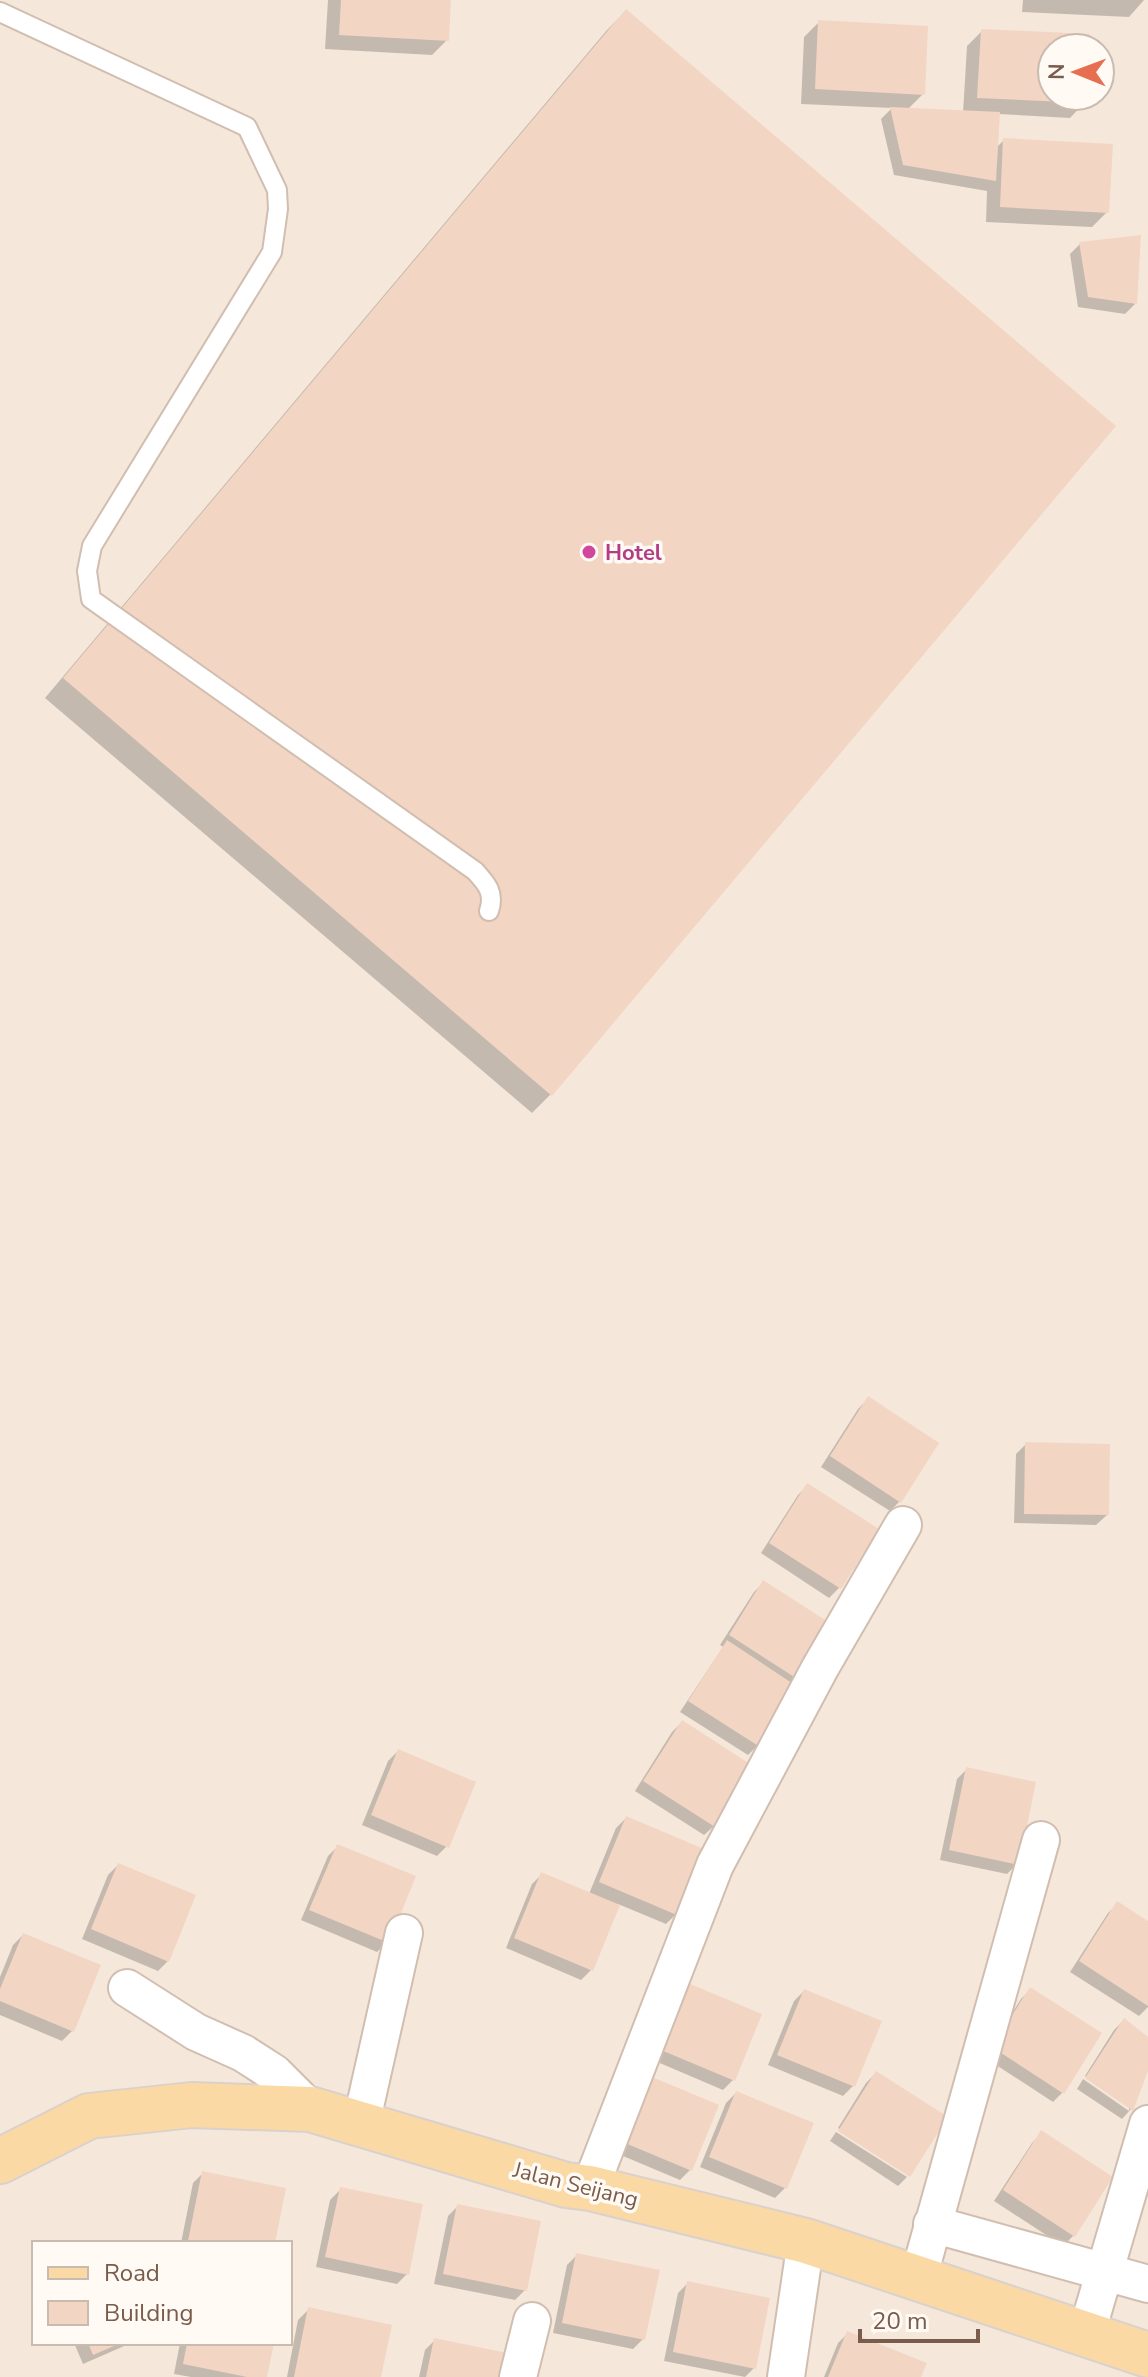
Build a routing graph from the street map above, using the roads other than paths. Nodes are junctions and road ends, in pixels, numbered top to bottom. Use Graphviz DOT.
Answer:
graph roads {
  1 [pos="0,12"];
  2 [pos="489,911"];
  3 [pos="903,1525"];
  4 [pos="1041,1840"];
  5 [pos="404,1933"];
  6 [pos="127,1988"];
  7 [pos="310,2109"];
  8 [pos="361,2124"];
  9 [pos="1148,2124"];
  10 [pos="0,2161"];
  11 [pos="590,2188"];
  12 [pos="932,2224"];
  13 [pos="806,2241"];
  14 [pos="1104,2271"];
  15 [pos="918,2279"];
  16 [pos="1148,2284"];
  17 [pos="532,2321"];
  18 [pos="1086,2335"];
  19 [pos="1148,2355"];
  20 [pos="518,2377"];
  21 [pos="786,2377"];
  1 -- 2 [label="lane"];
  3 -- 11 [label="street"];
  4 -- 12 [label="street"];
  5 -- 8 [label="street"];
  6 -- 7 [label="street"];
  7 -- 8 [label="main road, Jalan Seijang"];
  7 -- 10 [label="main road, Jalan Seijang"];
  8 -- 11 [label="main road, Jalan Seijang"];
  9 -- 14 [label="street"];
  11 -- 13 [label="main road, Jalan Seijang"];
  12 -- 14 [label="street"];
  12 -- 15 [label="street"];
  13 -- 15 [label="main road, Jalan Seijang"];
  13 -- 21 [label="street"];
  14 -- 16 [label="street"];
  14 -- 18 [label="street"];
  15 -- 18 [label="main road, Jalan Seijang"];
  17 -- 20 [label="street"];
  18 -- 19 [label="main road, Jalan Seijang"];
}
